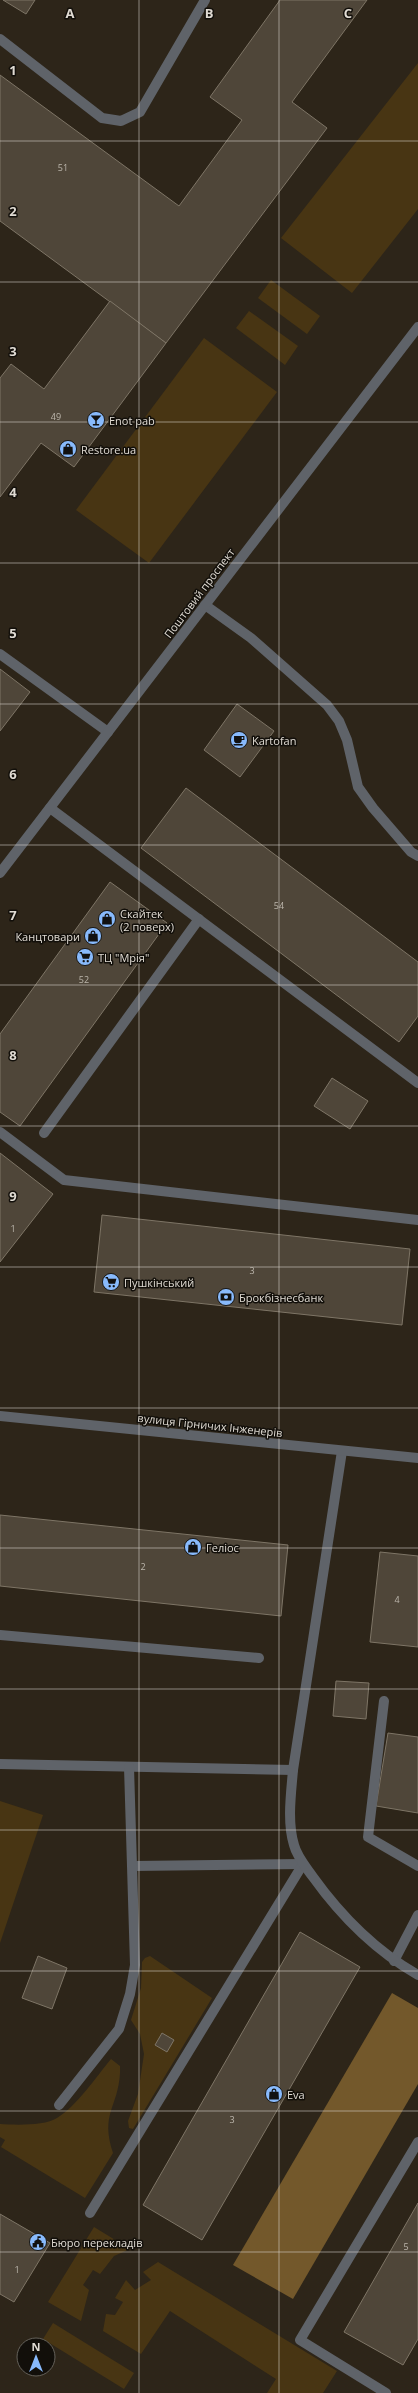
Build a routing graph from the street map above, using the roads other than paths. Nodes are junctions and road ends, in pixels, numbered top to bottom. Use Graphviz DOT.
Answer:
graph roads {
  1 [pos="206,0"];
  2 [pos="0,39"];
  3 [pos="418,327"];
  4 [pos="205,605"];
  5 [pos="0,654"];
  6 [pos="108,732"];
  7 [pos="50,808"];
  8 [pos="418,856"];
  9 [pos="0,873"];
  10 [pos="199,919"];
  11 [pos="418,1083"];
  12 [pos="0,1132"];
  13 [pos="44,1133"];
  14 [pos="418,1220"];
  15 [pos="0,1416"];
  16 [pos="342,1451"];
  17 [pos="418,1458"];
  18 [pos="0,1635"];
  19 [pos="259,1658"];
  20 [pos="384,1701"];
  21 [pos="0,1764"];
  22 [pos="130,1767"];
  23 [pos="293,1770"];
  24 [pos="303,1864"];
  25 [pos="133,1866"];
  26 [pos="418,1866"];
  27 [pos="418,1915"];
  28 [pos="394,1961"];
  29 [pos="418,1975"];
  30 [pos="59,2105"];
  31 [pos="418,2142"];
  32 [pos="90,2213"];
  33 [pos="386,2393"];
  1 -- 2 [label="street"];
  3 -- 4 [label="street, Поштовий проспект"];
  4 -- 6 [label="street, Поштовий проспект"];
  4 -- 8 [label="street"];
  5 -- 6 [label="street"];
  6 -- 7 [label="street, Поштовий проспект"];
  7 -- 9 [label="street, Поштовий проспект"];
  7 -- 10 [label="street"];
  10 -- 11 [label="street"];
  10 -- 13 [label="street"];
  12 -- 14 [label="street"];
  15 -- 16 [label="street, вулиця Гірничих Інженерів"];
  16 -- 17 [label="street, вулиця Гірничих Інженерів"];
  16 -- 23 [label="street"];
  18 -- 19 [label="street"];
  20 -- 26 [label="street"];
  21 -- 22 [label="street"];
  22 -- 23 [label="street"];
  22 -- 25 [label="street"];
  23 -- 24 [label="street"];
  24 -- 25 [label="street"];
  24 -- 28 [label="street"];
  24 -- 32 [label="street"];
  25 -- 30 [label="street"];
  27 -- 28 [label="street"];
  28 -- 29 [label="street"];
  31 -- 33 [label="street"];
}
